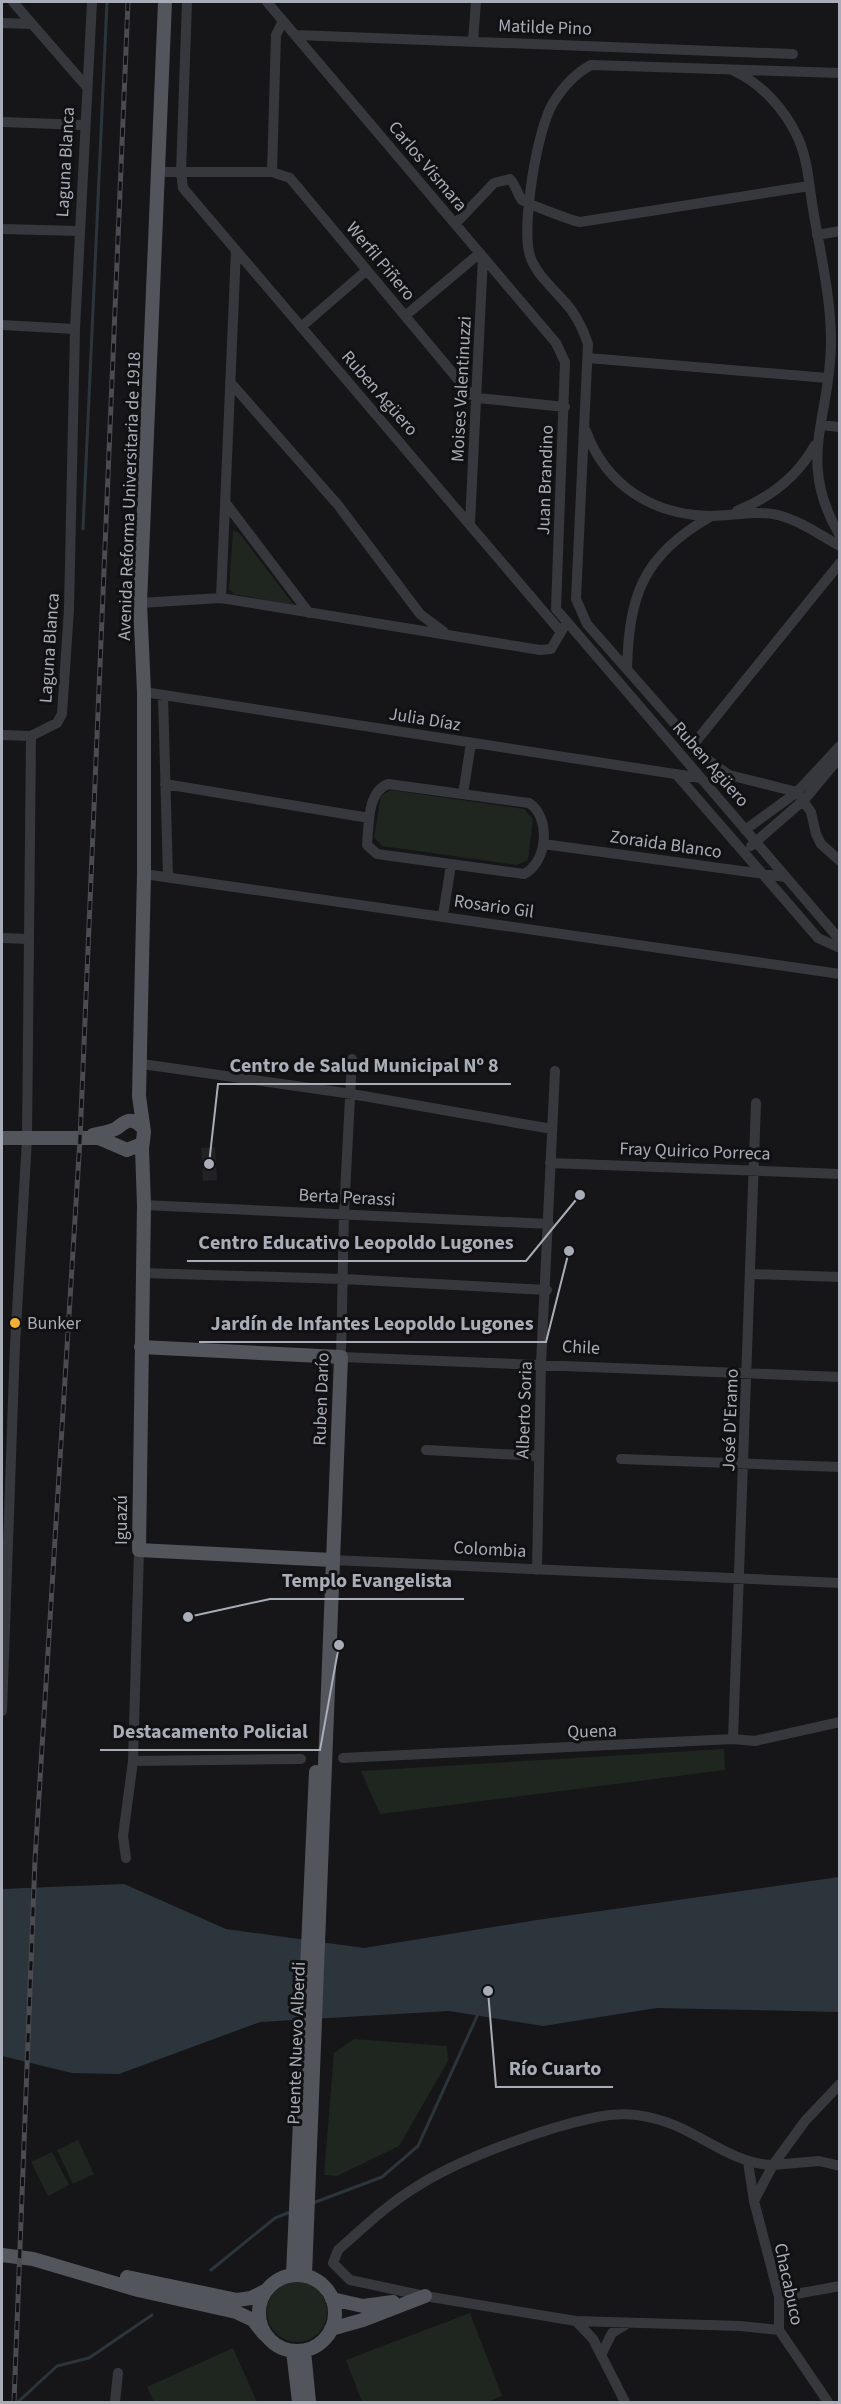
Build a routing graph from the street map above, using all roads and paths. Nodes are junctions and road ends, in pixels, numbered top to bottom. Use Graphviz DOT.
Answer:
graph roads {
  1 [pos="13,2"];
  2 [pos="92,2"];
  3 [pos="165,2"];
  4 [pos="187,2"];
  5 [pos="267,2"];
  6 [pos="476,2"];
  7 [pos="283,21"];
  8 [pos="2,23"];
  9 [pos="32,24"];
  10 [pos="297,35"];
  11 [pos="473,41"];
  12 [pos="793,54"];
  13 [pos="728,69"];
  14 [pos="840,73"];
  15 [pos="86,86"];
  16 [pos="2,122"];
  17 [pos="83,125"];
  18 [pos="158,172"];
  19 [pos="272,172"];
  20 [pos="182,173"];
  21 [pos="809,186"];
  22 [pos="529,205"];
  23 [pos="455,224"];
  24 [pos="2,229"];
  25 [pos="79,231"];
  26 [pos="840,231"];
  27 [pos="817,235"];
  28 [pos="236,250"];
  29 [pos="481,255"];
  30 [pos="367,270"];
  31 [pos="405,316"];
  32 [pos="2,325"];
  33 [pos="301,327"];
  34 [pos="75,329"];
  35 [pos="562,353"];
  36 [pos="588,358"];
  37 [pos="827,378"];
  38 [pos="230,382"];
  39 [pos="477,398"];
  40 [pos="565,407"];
  41 [pos="584,425"];
  42 [pos="821,425"];
  43 [pos="840,427"];
  44 [pos="818,441"];
  45 [pos="225,502"];
  46 [pos="725,515"];
  47 [pos="711,516"];
  48 [pos="470,523"];
  49 [pos="840,536"];
  50 [pos="840,546"];
  51 [pos="840,563"];
  52 [pos="220,598"];
  53 [pos="140,603"];
  54 [pos="556,609"];
  55 [pos="309,613"];
  56 [pos="564,627"];
  57 [pos="446,634"];
  58 [pos="627,669"];
  59 [pos="144,692"];
  60 [pos="164,695"];
  61 [pos="2,735"];
  62 [pos="31,736"];
  63 [pos="471,743"];
  64 [pos="693,745"];
  65 [pos="840,746"];
  66 [pos="840,757"];
  67 [pos="676,774"];
  68 [pos="701,778"];
  69 [pos="165,784"];
  70 [pos="463,794"];
  71 [pos="801,796"];
  72 [pos="369,818"];
  73 [pos="745,830"];
  74 [pos="756,842"];
  75 [pos="543,844"];
  76 [pos="743,852"];
  77 [pos="840,861"];
  78 [pos="451,865"];
  79 [pos="144,874"];
  80 [pos="762,874"];
  81 [pos="168,877"];
  82 [pos="786,877"];
  83 [pos="443,915"];
  84 [pos="2,938"];
  85 [pos="28,939"];
  86 [pos="840,940"];
  87 [pos="840,948"];
  88 [pos="840,974"];
  89 [pos="352,1059"];
  90 [pos="142,1064"];
  91 [pos="555,1071"];
  92 [pos="352,1094"];
  93 [pos="139,1096"];
  94 [pos="756,1103"];
  95 [pos="121,1125"];
  96 [pos="141,1126"];
  97 [pos="552,1129"];
  98 [pos="2,1138"];
  99 [pos="27,1139"];
  100 [pos="80,1139"];
  101 [pos="142,1144"];
  102 [pos="123,1147"];
  103 [pos="550,1163"];
  104 [pos="754,1172"];
  105 [pos="840,1174"];
  106 [pos="144,1181"];
  107 [pos="144,1205"];
  108 [pos="344,1213"];
  109 [pos="549,1224"];
  110 [pos="142,1273"];
  111 [pos="751,1274"];
  112 [pos="840,1278"];
  113 [pos="343,1279"];
  114 [pos="547,1290"];
  115 [pos="2,1345"];
  116 [pos="15,1345"];
  117 [pos="141,1347"];
  118 [pos="341,1357"];
  119 [pos="541,1364"];
  120 [pos="748,1373"];
  121 [pos="840,1377"];
  122 [pos="426,1450"];
  123 [pos="539,1456"];
  124 [pos="621,1459"];
  125 [pos="745,1463"];
  126 [pos="840,1467"];
  127 [pos="139,1550"];
  128 [pos="4,1551"];
  129 [pos="332,1560"];
  130 [pos="537,1570"];
  131 [pos="741,1579"];
  132 [pos="840,1583"];
  133 [pos="2,1711"];
  134 [pos="840,1722"];
  135 [pos="734,1739"];
  136 [pos="344,1758"];
  137 [pos="301,1759"];
  138 [pos="133,1761"];
  139 [pos="319,1811"];
  140 [pos="126,1858"];
  141 [pos="840,2084"];
  142 [pos="748,2162"];
  143 [pos="773,2165"];
  144 [pos="840,2166"];
  145 [pos="754,2201"];
  146 [pos="2,2249"];
  147 [pos="2,2255"];
  148 [pos="299,2275"];
  149 [pos="840,2286"];
  150 [pos="265,2291"];
  151 [pos="425,2296"];
  152 [pos="779,2297"];
  153 [pos="332,2299"];
  154 [pos="576,2321"];
  155 [pos="625,2325"];
  156 [pos="331,2329"];
  157 [pos="779,2330"];
  158 [pos="264,2334"];
  159 [pos="298,2351"];
  160 [pos="602,2354"];
  161 [pos="118,2373"];
  162 [pos="115,2403"];
  163 [pos="299,2403"];
  164 [pos="309,2403"];
  165 [pos="626,2403"];
  166 [pos="828,2403"];
  1 -- 9 [label="street"];
  2 -- 15 [label="street, Laguna Blanca"];
  3 -- 18 [label="main road, Avenida Reforma Universitaria de 1918"];
  4 -- 20 [label="street"];
  5 -- 7 [label="street, Carlos Vismara"];
  6 -- 11 [label="street"];
  7 -- 10 [label="street, Carlos Vismara"];
  7 -- 19 [label="street"];
  8 -- 9 [label="street"];
  9 -- 15 [label="street"];
  10 -- 11 [label="street, Matilde Pino"];
  10 -- 23 [label="street, Carlos Vismara"];
  11 -- 12 [label="street, Matilde Pino"];
  13 -- 14 [label="street"];
  13 -- 21 [label="street"];
  13 -- 22 [label="street"];
  15 -- 17 [label="street, Laguna Blanca"];
  16 -- 17 [label="street"];
  17 -- 25 [label="street, Laguna Blanca"];
  18 -- 20 [label="street"];
  18 -- 53 [label="main road, Avenida Reforma Universitaria de 1918"];
  19 -- 20 [label="street"];
  19 -- 30 [label="street, Werfil Piñero"];
  20 -- 28 [label="street, Ruben Agüero"];
  21 -- 22 [label="street"];
  21 -- 27 [label="street"];
  22 -- 23 [label="street"];
  22 -- 36 [label="street"];
  23 -- 29 [label="street, Carlos Vismara"];
  24 -- 25 [label="street"];
  25 -- 34 [label="street, Laguna Blanca"];
  26 -- 27 [label="street"];
  27 -- 37 [label="street"];
  28 -- 33 [label="street, Ruben Agüero"];
  28 -- 38 [label="street"];
  29 -- 31 [label="street"];
  29 -- 35 [label="street, Carlos Vismara"];
  29 -- 39 [label="street, Moises Valentinuzzi"];
  30 -- 31 [label="street, Werfil Piñero"];
  30 -- 33 [label="street"];
  31 -- 39 [label="street, Werfil Piñero"];
  32 -- 34 [label="street"];
  33 -- 48 [label="street, Ruben Agüero"];
  34 -- 62 [label="street, Laguna Blanca"];
  35 -- 40 [label="street, Juan Brandino"];
  36 -- 37 [label="street"];
  36 -- 41 [label="street"];
  37 -- 42 [label="street"];
  38 -- 45 [label="street"];
  38 -- 57 [label="street"];
  39 -- 40 [label="street"];
  39 -- 48 [label="street, Moises Valentinuzzi"];
  40 -- 54 [label="street, Juan Brandino"];
  41 -- 47 [label="street"];
  41 -- 58 [label="street"];
  42 -- 43 [label="street"];
  42 -- 44 [label="street"];
  44 -- 46 [label="street"];
  44 -- 49 [label="street"];
  45 -- 52 [label="street"];
  45 -- 55 [label="street"];
  46 -- 47 [label="street"];
  46 -- 50 [label="street"];
  47 -- 58 [label="street"];
  48 -- 56 [label="street, Ruben Agüero"];
  51 -- 64 [label="street"];
  52 -- 53 [label="street"];
  52 -- 55 [label="street"];
  53 -- 59 [label="main road, Avenida Reforma Universitaria de 1918"];
  54 -- 56 [label="street, Ruben Agüero"];
  55 -- 57 [label="street"];
  56 -- 57 [label="street"];
  56 -- 68 [label="street, Ruben Agüero"];
  58 -- 64 [label="street"];
  59 -- 60 [label="street, Julia Díaz"];
  59 -- 79 [label="main road, Avenida Reforma Universitaria de 1918"];
  60 -- 63 [label="street, Julia Díaz"];
  60 -- 69 [label="street"];
  61 -- 62 [label="street"];
  62 -- 85 [label="street"];
  63 -- 67 [label="street, Julia Díaz"];
  63 -- 70 [label="street"];
  64 -- 71 [label="street"];
  65 -- 71 [label="street"];
  66 -- 71 [label="street"];
  67 -- 68 [label="street, Julia Díaz"];
  67 -- 76 [label="street"];
  68 -- 73 [label="street, Ruben Agüero"];
  69 -- 72 [label="street"];
  69 -- 81 [label="street"];
  70 -- 72 [label="street"];
  70 -- 75 [label="street"];
  71 -- 73 [label="street"];
  71 -- 74 [label="street"];
  71 -- 77 [label="street"];
  72 -- 78 [label="street"];
  73 -- 74 [label="street, Ruben Agüero"];
  74 -- 76 [label="street"];
  74 -- 82 [label="street, Ruben Agüero"];
  75 -- 78 [label="street"];
  75 -- 80 [label="street, Zoraida Blanco"];
  76 -- 80 [label="street"];
  78 -- 83 [label="street"];
  79 -- 81 [label="street, Rosario Gil"];
  79 -- 90 [label="main road, Avenida Reforma Universitaria de 1918"];
  80 -- 82 [label="street, Zoraida Blanco"];
  80 -- 87 [label="street"];
  81 -- 83 [label="street, Rosario Gil"];
  82 -- 86 [label="street, Ruben Agüero"];
  83 -- 88 [label="street, Rosario Gil"];
  84 -- 85 [label="street"];
  85 -- 99 [label="street"];
  89 -- 92 [label="street, Ruben Darío"];
  90 -- 92 [label="street"];
  90 -- 93 [label="main road"];
  91 -- 97 [label="street, Alberto Soria"];
  92 -- 97 [label="street"];
  92 -- 108 [label="street, Ruben Darío"];
  93 -- 95 [label="main road"];
  93 -- 96 [label="main road"];
  94 -- 104 [label="street, José D'Eramo"];
  95 -- 96 [label="main road"];
  95 -- 100 [label="main road"];
  95 -- 102 [label="main road"];
  96 -- 101 [label="main road"];
  97 -- 103 [label="street, Alberto Soria"];
  98 -- 99 [label="main road"];
  99 -- 100 [label="main road"];
  99 -- 116 [label="street"];
  100 -- 102 [label="main road"];
  101 -- 102 [label="main road"];
  101 -- 106 [label="main road, Iguazú"];
  102 -- 106 [label="main road, Iguazú"];
  103 -- 104 [label="street, Fray Quirico Porreca"];
  103 -- 109 [label="street, Alberto Soria"];
  104 -- 105 [label="street, Fray Quirico Porreca"];
  104 -- 111 [label="street, José D'Eramo"];
  106 -- 107 [label="main road, Iguazú"];
  107 -- 108 [label="street, Berta Perassi"];
  107 -- 110 [label="main road, Iguazú"];
  108 -- 109 [label="street, Berta Perassi"];
  108 -- 113 [label="street, Ruben Darío"];
  109 -- 114 [label="street, Alberto Soria"];
  110 -- 113 [label="street"];
  110 -- 117 [label="main road, Iguazú"];
  111 -- 112 [label="street"];
  111 -- 120 [label="street, José D'Eramo"];
  113 -- 114 [label="street"];
  113 -- 118 [label="street, Ruben Darío"];
  114 -- 119 [label="street, Alberto Soria"];
  115 -- 116 [label="street"];
  116 -- 128 [label="street"];
  117 -- 118 [label="main road, Chile"];
  117 -- 127 [label="main road, Iguazú"];
  118 -- 119 [label="street, Chile"];
  118 -- 129 [label="main road, Ruben Darío"];
  119 -- 120 [label="street, Chile"];
  119 -- 123 [label="street, Alberto Soria"];
  120 -- 121 [label="street, Chile"];
  120 -- 125 [label="street, José D'Eramo"];
  122 -- 123 [label="street"];
  123 -- 130 [label="street, Alberto Soria"];
  124 -- 125 [label="street"];
  125 -- 126 [label="street"];
  125 -- 131 [label="street, José D'Eramo"];
  127 -- 129 [label="main road, Colombia"];
  127 -- 138 [label="street, Iguazú"];
  128 -- 133 [label="street"];
  129 -- 130 [label="street, Colombia"];
  129 -- 139 [label="main road, Ruben Darío"];
  130 -- 131 [label="street, Colombia"];
  131 -- 132 [label="street, Colombia"];
  131 -- 135 [label="street, José D'Eramo"];
  134 -- 135 [label="street, Quena"];
  135 -- 136 [label="street, Quena"];
  137 -- 138 [label="street"];
  138 -- 140 [label="street, Iguazú"];
  139 -- 148 [label="main road, Puente Nuevo Alberdi"];
  141 -- 143 [label="street"];
  142 -- 143 [label="street"];
  142 -- 145 [label="street, Chacabuco"];
  142 -- 151 [label="street"];
  143 -- 144 [label="street"];
  143 -- 145 [label="street"];
  145 -- 152 [label="street, Chacabuco"];
  146 -- 150 [label="main road"];
  147 -- 158 [label="main road"];
  148 -- 150 [label="main road"];
  148 -- 153 [label="main road"];
  149 -- 152 [label="street"];
  150 -- 158 [label="main road"];
  151 -- 153 [label="main road"];
  151 -- 154 [label="street"];
  151 -- 156 [label="main road"];
  152 -- 157 [label="street, Chacabuco"];
  153 -- 156 [label="main road"];
  154 -- 157 [label="street"];
  154 -- 160 [label="street"];
  155 -- 160 [label="street"];
  156 -- 159 [label="main road"];
  157 -- 166 [label="street, Chacabuco"];
  158 -- 159 [label="main road"];
  159 -- 163 [label="main road"];
  159 -- 164 [label="main road"];
  160 -- 165 [label="street"];
  161 -- 162 [label="street"];
}
